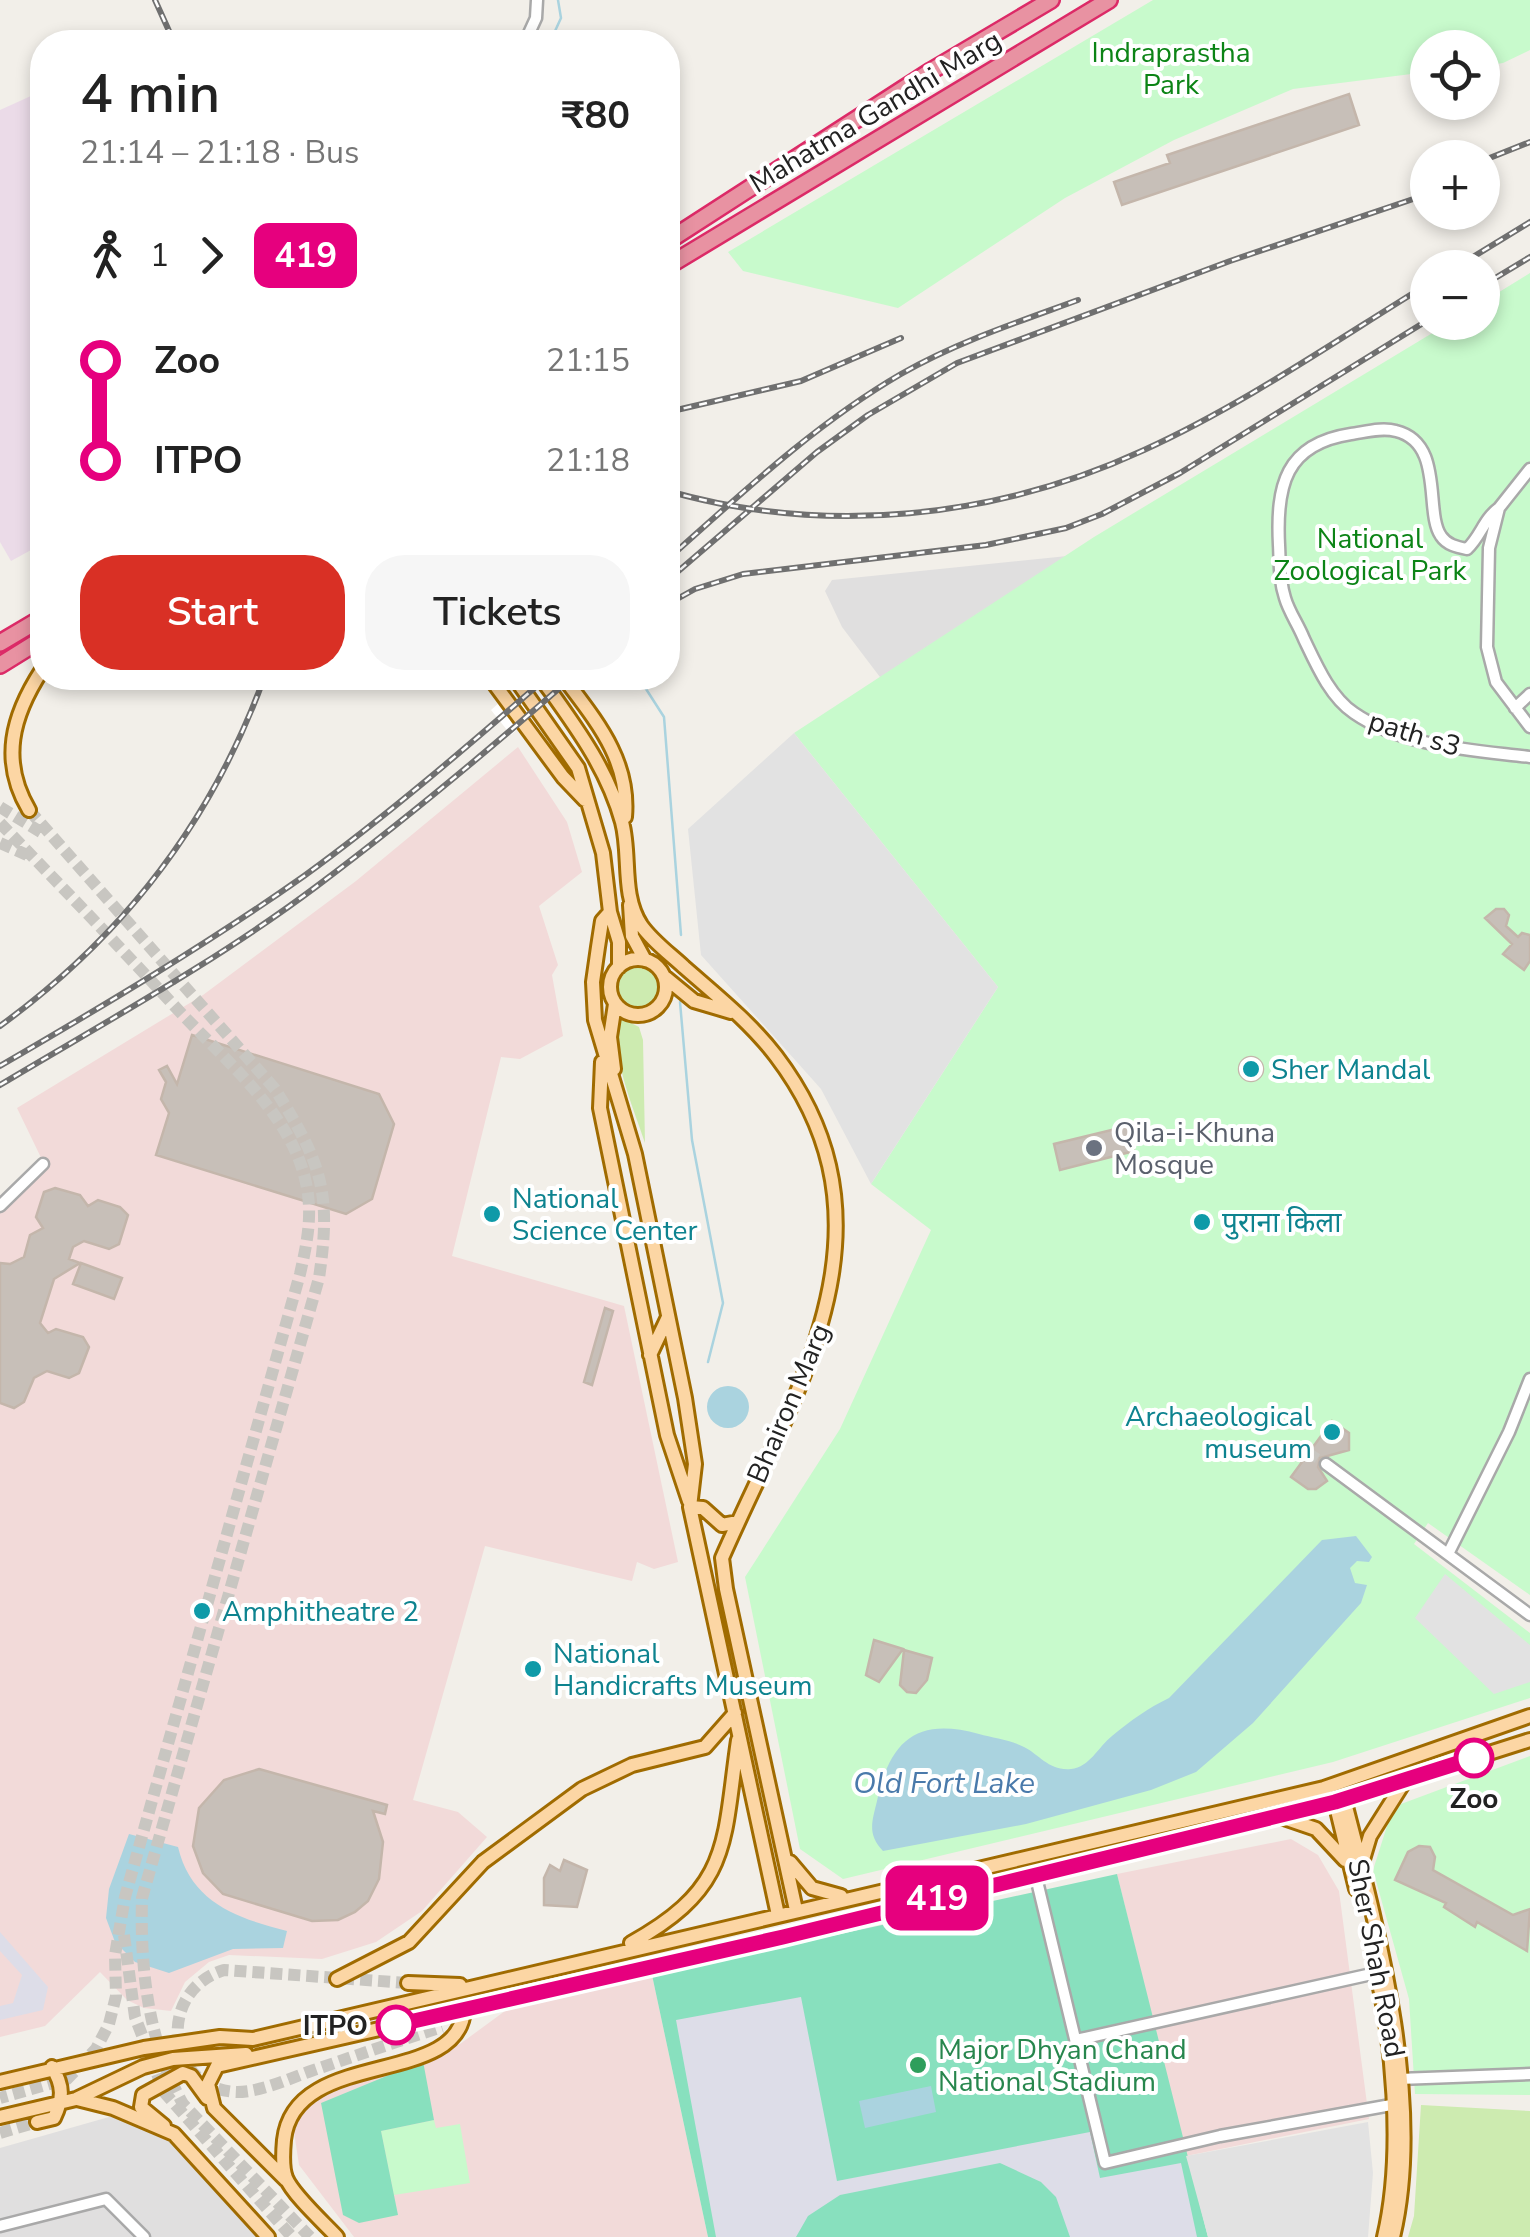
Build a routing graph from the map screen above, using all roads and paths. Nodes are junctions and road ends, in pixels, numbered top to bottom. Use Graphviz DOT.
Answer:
graph roads {
  1 [pos="537,0"];
  2 [pos="1051,0"];
  3 [pos="1109,0"];
  4 [pos="530,30"];
  5 [pos="680,233"];
  6 [pos="680,259"];
  7 [pos="1530,468"];
  8 [pos="1499,508"];
  9 [pos="30,624"];
  10 [pos="30,626"];
  11 [pos="0,633"];
  12 [pos="0,644"];
  13 [pos="30,646"];
  14 [pos="0,665"];
  15 [pos="31,690"];
  16 [pos="499,690"];
  17 [pos="523,690"];
  18 [pos="550,690"];
  19 [pos="573,690"];
  20 [pos="1530,694"];
  21 [pos="1515,708"];
  22 [pos="1530,727"];
  23 [pos="1530,757"];
  24 [pos="590,805"];
  25 [pos="29,810"];
  26 [pos="624,827"];
  27 [pos="630,897"];
  28 [pos="609,906"];
  29 [pos="645,960"];
  30 [pos="618,967"];
  31 [pos="663,975"];
  32 [pos="615,1004"];
  33 [pos="738,1014"];
  34 [pos="602,1051"];
  35 [pos="618,1102"];
  36 [pos="43,1164"];
  37 [pos="0,1206"];
  38 [pos="668,1316"];
  39 [pos="650,1354"];
  40 [pos="1530,1379"];
  41 [pos="1326,1464"];
  42 [pos="690,1506"];
  43 [pos="738,1522"];
  44 [pos="1448,1554"];
  45 [pos="722,1558"];
  46 [pos="704,1564"];
  47 [pos="1530,1615"];
  48 [pos="735,1713"];
  49 [pos="1530,1716"];
  50 [pos="740,1732"];
  51 [pos="1530,1740"];
  52 [pos="1406,1779"];
  53 [pos="1340,1800"];
  54 [pos="1270,1816"];
  55 [pos="784,1851"];
  56 [pos="1035,1874"];
  57 [pos="1357,1874"];
  58 [pos="846,1897"];
  59 [pos="796,1910"];
  60 [pos="778,1915"];
  61 [pos="620,1950"];
  62 [pos="1376,1973"];
  63 [pos="336,1979"];
  64 [pos="408,1983"];
  65 [pos="480,1986"];
  66 [pos="464,2010"];
  67 [pos="442,2027"];
  68 [pos="1076,2040"];
  69 [pos="269,2054"];
  70 [pos="52,2068"];
  71 [pos="1530,2074"];
  72 [pos="1399,2079"];
  73 [pos="0,2082"];
  74 [pos="76,2098"];
  75 [pos="61,2102"];
  76 [pos="1391,2105"];
  77 [pos="214,2108"];
  78 [pos="0,2117"];
  79 [pos="38,2122"];
  80 [pos="174,2134"];
  81 [pos="286,2180"];
  82 [pos="0,2226"];
  83 [pos="144,2237"];
  84 [pos="268,2237"];
  85 [pos="337,2237"];
  86 [pos="1384,2237"];
  87 [pos="1393,2237"];
  1 -- 4 [label="street"];
  2 -- 5 [label="highway, Mahatma Gandhi Marg"];
  3 -- 6 [label="highway, Mahatma Gandhi Marg"];
  7 -- 8 [label="street"];
  8 -- 21 [label="street"];
  8 -- 23 [label="street, path s3"];
  9 -- 11 [label="main road"];
  10 -- 12 [label="highway"];
  13 -- 14 [label="highway"];
  15 -- 25 [label="main road"];
  16 -- 24 [label="main road"];
  17 -- 24 [label="main road"];
  18 -- 26 [label="main road, Bhairon Marg"];
  19 -- 26 [label="main road"];
  20 -- 21 [label="street"];
  21 -- 22 [label="street"];
  24 -- 28 [label="main road"];
  26 -- 27 [label="main road, Bhairon Marg"];
  27 -- 28 [label="main road"];
  27 -- 29 [label="main road"];
  27 -- 33 [label="main road, Bhairon Marg"];
  28 -- 30 [label="main road"];
  28 -- 34 [label="main road"];
  29 -- 30 [label="main road"];
  29 -- 31 [label="main road"];
  30 -- 32 [label="main road"];
  31 -- 32 [label="main road"];
  31 -- 33 [label="main road"];
  32 -- 35 [label="main road"];
  33 -- 43 [label="main road, Bhairon Marg"];
  34 -- 35 [label="main road"];
  34 -- 39 [label="main road"];
  35 -- 38 [label="main road"];
  36 -- 37 [label="street"];
  38 -- 39 [label="main road"];
  38 -- 42 [label="main road"];
  39 -- 42 [label="main road"];
  40 -- 44 [label="street"];
  41 -- 44 [label="street"];
  42 -- 43 [label="main road"];
  42 -- 46 [label="main road"];
  43 -- 45 [label="main road, Bhairon Marg"];
  44 -- 47 [label="street"];
  45 -- 46 [label="main road"];
  45 -- 55 [label="main road"];
  46 -- 48 [label="main road"];
  48 -- 50 [label="main road"];
  48 -- 63 [label="main road"];
  49 -- 58 [label="main road"];
  50 -- 60 [label="main road"];
  50 -- 61 [label="main road"];
  51 -- 52 [label="main road"];
  52 -- 53 [label="main road"];
  52 -- 57 [label="main road"];
  53 -- 54 [label="main road"];
  53 -- 57 [label="main road, Sher Shah Road"];
  54 -- 56 [label="main road"];
  54 -- 57 [label="main road"];
  55 -- 58 [label="main road"];
  55 -- 59 [label="main road"];
  56 -- 66 [label="main road"];
  56 -- 68 [label="street"];
  57 -- 62 [label="main road, Sher Shah Road"];
  57 -- 72 [label="main road, Sher Shah Road"];
  58 -- 59 [label="main road"];
  59 -- 60 [label="main road"];
  60 -- 61 [label="main road"];
  61 -- 65 [label="main road"];
  62 -- 68 [label="street"];
  62 -- 76 [label="main road, Sher Shah Road"];
  64 -- 65 [label="main road"];
  65 -- 70 [label="main road"];
  66 -- 67 [label="main road"];
  66 -- 69 [label="main road"];
  66 -- 81 [label="main road"];
  68 -- 76 [label="street"];
  69 -- 74 [label="main road"];
  69 -- 77 [label="main road"];
  70 -- 73 [label="main road"];
  70 -- 75 [label="main road"];
  71 -- 72 [label="street"];
  72 -- 87 [label="main road, Sher Shah Road"];
  74 -- 75 [label="main road"];
  74 -- 80 [label="main road"];
  75 -- 78 [label="main road"];
  75 -- 79 [label="main road"];
  76 -- 86 [label="main road, Sher Shah Road"];
  77 -- 80 [label="main road"];
  77 -- 81 [label="main road"];
  80 -- 84 [label="main road"];
  81 -- 85 [label="main road"];
  82 -- 83 [label="street"];
}
